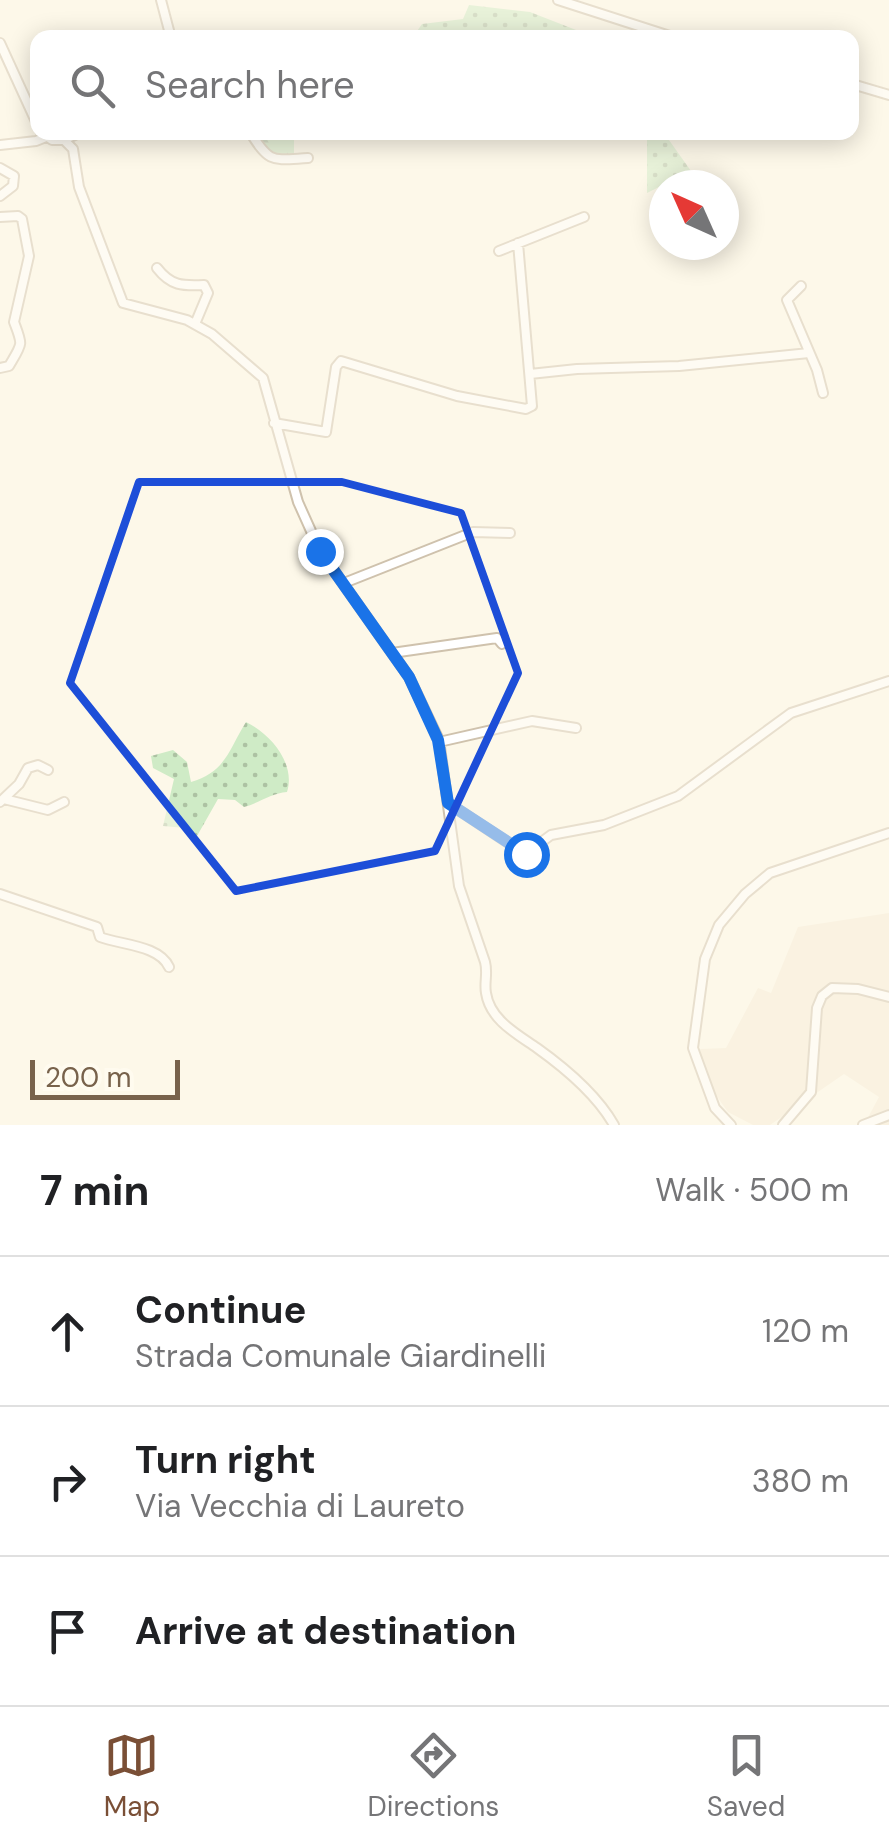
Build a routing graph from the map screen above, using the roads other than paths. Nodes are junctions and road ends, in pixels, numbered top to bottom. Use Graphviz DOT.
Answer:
graph roads {
  1 [pos="161,0"];
  2 [pos="558,0"];
  3 [pos="168,30"];
  4 [pos="646,30"];
  5 [pos="0,44"];
  6 [pos="859,86"];
  7 [pos="889,94"];
  8 [pos="30,108"];
  9 [pos="37,140"];
  10 [pos="64,140"];
  11 [pos="255,140"];
  12 [pos="0,145"];
  13 [pos="308,158"];
  14 [pos="0,168"];
  15 [pos="0,196"];
  16 [pos="0,217"];
  17 [pos="584,217"];
  18 [pos="518,244"];
  19 [pos="499,252"];
  20 [pos="157,268"];
  21 [pos="801,286"];
  22 [pos="195,324"];
  23 [pos="809,353"];
  24 [pos="0,368"];
  25 [pos="530,374"];
  26 [pos="823,394"];
  27 [pos="274,423"];
  28 [pos="510,533"];
  29 [pos="344,584"];
  30 [pos="502,644"];
  31 [pos="392,654"];
  32 [pos="889,681"];
  33 [pos="576,728"];
  34 [pos="439,742"];
  35 [pos="48,770"];
  36 [pos="2,801"];
  37 [pos="64,802"];
  38 [pos="448,803"];
  39 [pos="889,833"];
  40 [pos="0,894"];
  41 [pos="169,967"];
  42 [pos="889,998"];
  43 [pos="889,1115"];
  44 [pos="614,1125"];
  45 [pos="731,1125"];
  46 [pos="783,1125"];
  47 [pos="864,1125"];
  1 -- 3 [label="street"];
  2 -- 4 [label="street"];
  5 -- 8 [label="street"];
  6 -- 7 [label="street"];
  9 -- 12 [label="street"];
  10 -- 22 [label="street"];
  11 -- 13 [label="street"];
  14 -- 15 [label="street"];
  16 -- 24 [label="street"];
  17 -- 18 [label="street"];
  18 -- 19 [label="street"];
  18 -- 25 [label="street"];
  20 -- 22 [label="street"];
  21 -- 23 [label="street"];
  22 -- 27 [label="street"];
  23 -- 25 [label="street"];
  23 -- 26 [label="street"];
  25 -- 27 [label="street"];
  27 -- 29 [label="street"];
  28 -- 29 [label="street"];
  29 -- 31 [label="street"];
  30 -- 31 [label="street"];
  31 -- 34 [label="street"];
  32 -- 38 [label="street"];
  33 -- 34 [label="street"];
  34 -- 38 [label="street"];
  35 -- 36 [label="street"];
  36 -- 37 [label="street"];
  38 -- 44 [label="street"];
  39 -- 45 [label="street"];
  40 -- 41 [label="street"];
  42 -- 46 [label="street"];
  43 -- 47 [label="street"];
}
